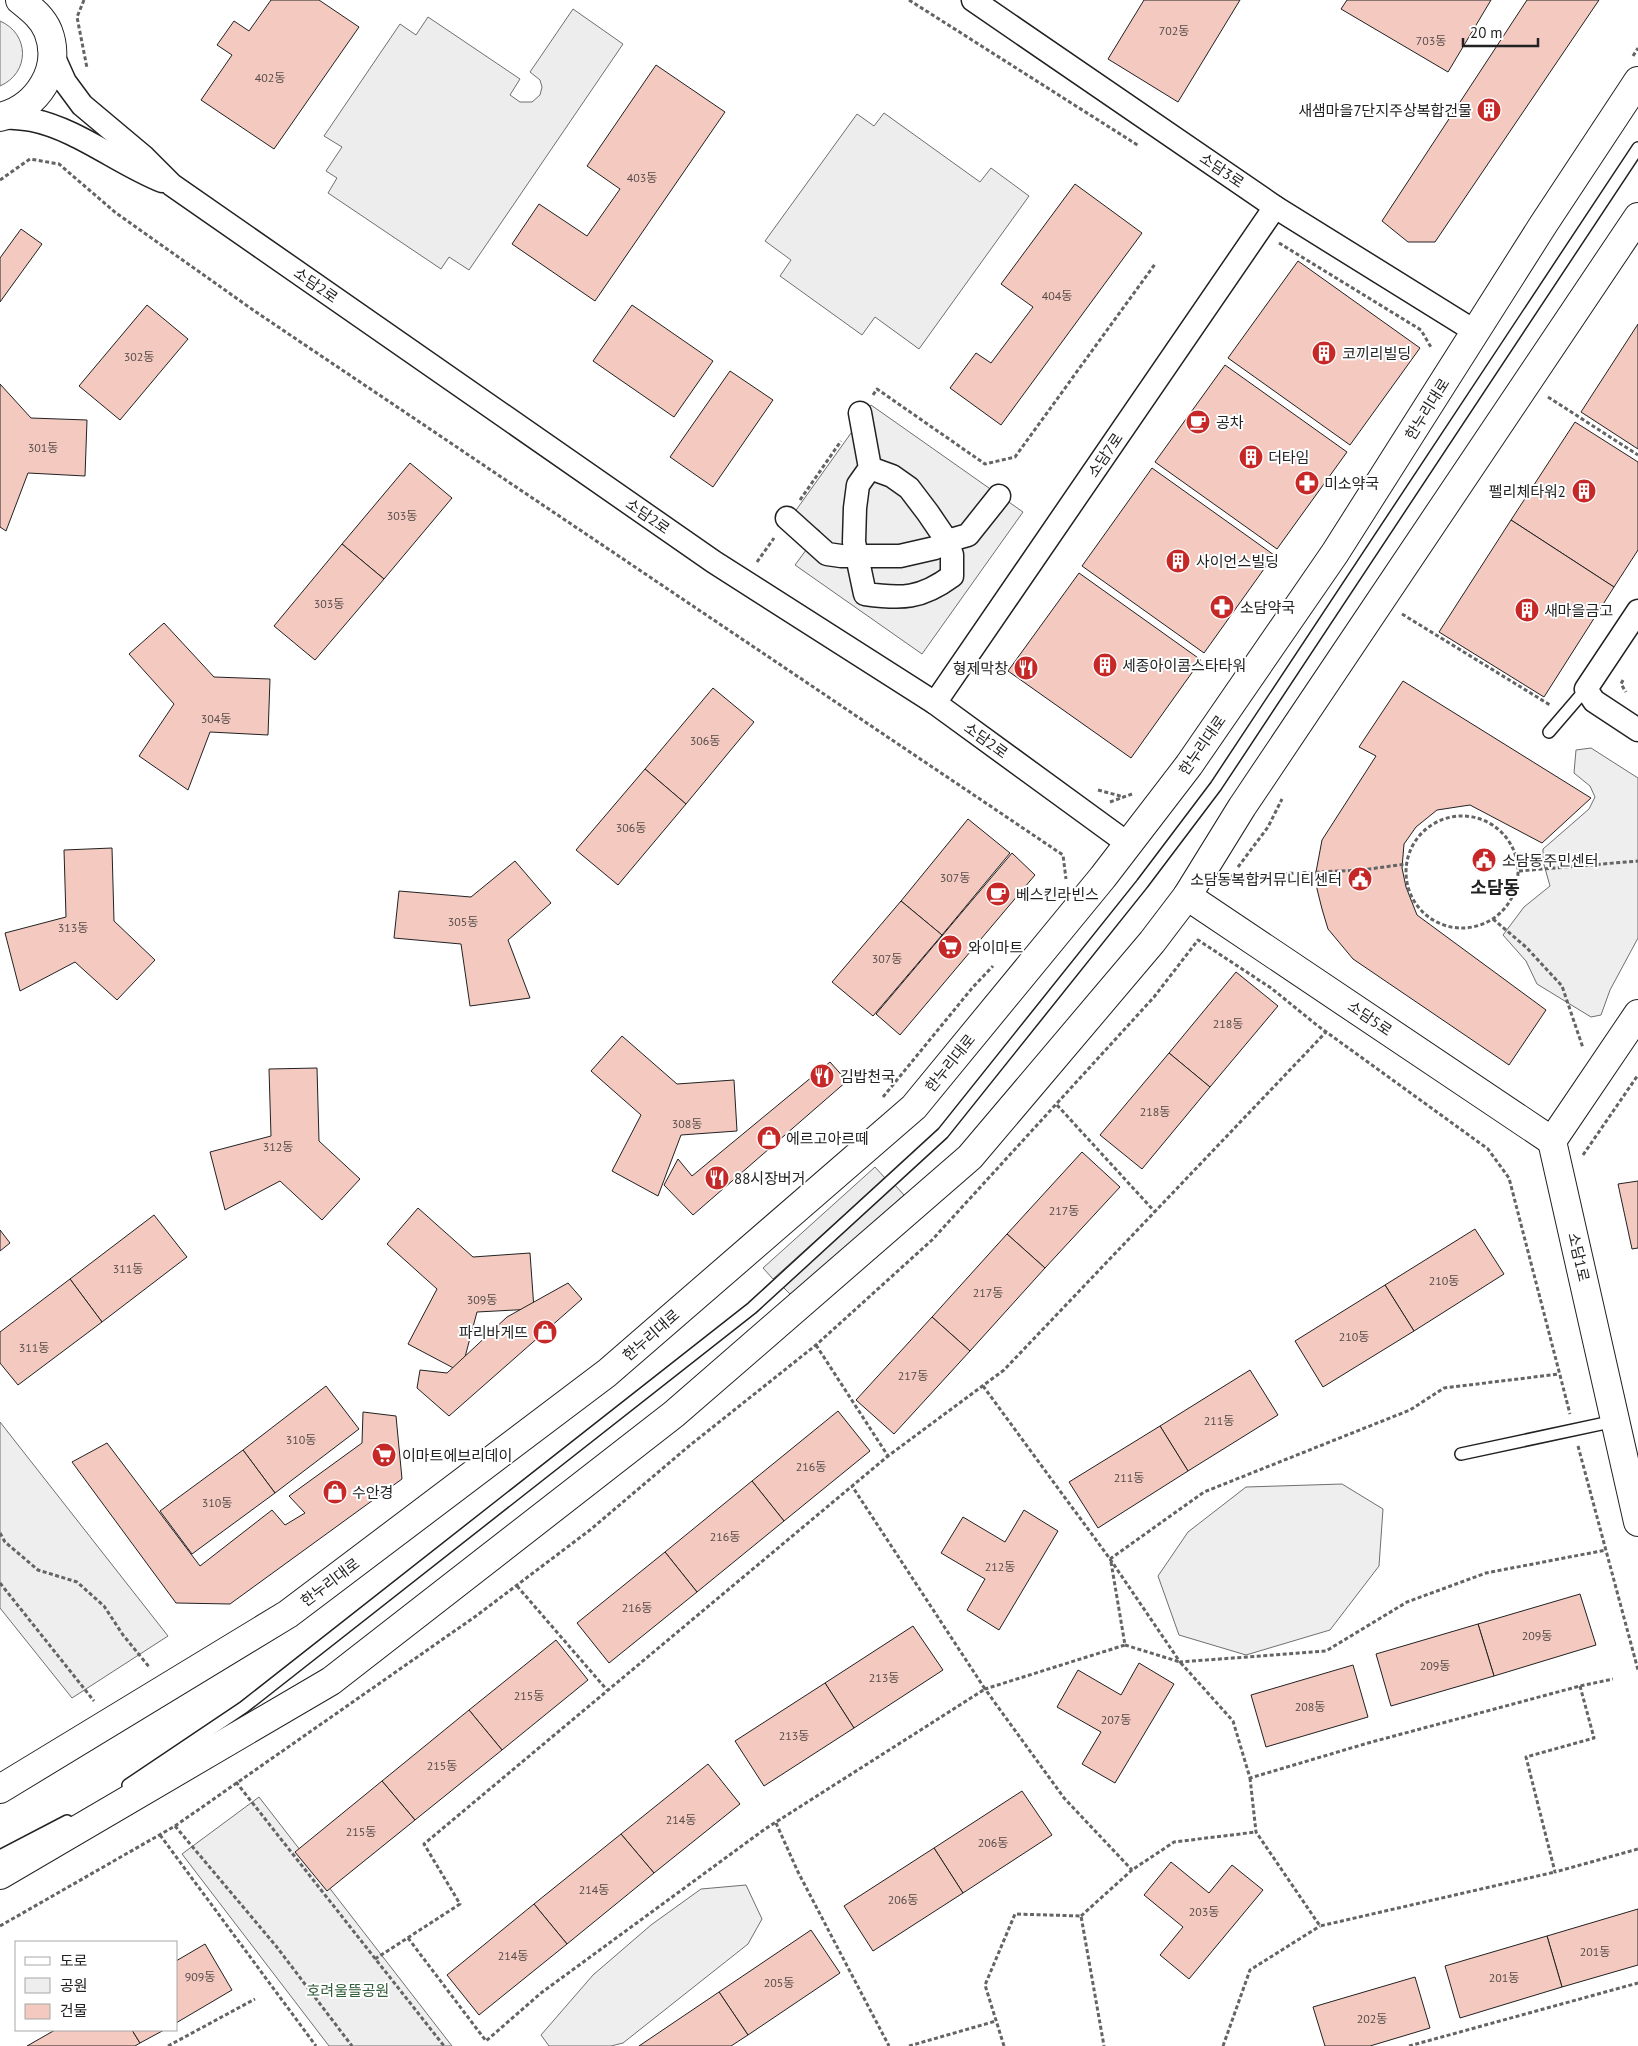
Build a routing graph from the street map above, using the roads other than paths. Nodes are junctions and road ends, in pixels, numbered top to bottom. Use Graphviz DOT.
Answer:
graph roads {
  1 [pos="20,0"];
  2 [pos="52,0"];
  3 [pos="973,0"];
  4 [pos="50,42"];
  5 [pos="1638,81"];
  6 [pos="1,117"];
  7 [pos="1638,148"];
  8 [pos="172,185"];
  9 [pos="1275,207"];
  10 [pos="1638,217"];
  11 [pos="1476,332"];
  12 [pos="860,413"];
  13 [pos="870,468"];
  14 [pos="999,496"];
  15 [pos="787,518"];
  16 [pos="947,541"];
  17 [pos="856,556"];
  18 [pos="1638,611"];
  19 [pos="1586,689"];
  20 [pos="935,703"];
  21 [pos="1638,730"];
  22 [pos="1549,732"];
  23 [pos="1127,843"];
  24 [pos="1187,896"];
  25 [pos="1638,1014"];
  26 [pos="1552,1141"];
  27 [pos="1616,1421"];
  28 [pos="1461,1454"];
  29 [pos="1638,1522"];
  30 [pos="0,1789"];
  31 [pos="101,1802"];
  32 [pos="76,1816"];
  33 [pos="0,1856"];
  34 [pos="0,1875"];
  1 -- 4 [label="street"];
  2 -- 4 [label="street"];
  3 -- 9 [label="street, 소담3로"];
  4 -- 6 [label="street"];
  4 -- 8 [label="street"];
  5 -- 11 [label="street, 한누리대로"];
  6 -- 8 [label="street"];
  7 -- 31 [label="lane"];
  8 -- 20 [label="street, 소담2로"];
  9 -- 11 [label="street, 소담3로"];
  9 -- 20 [label="street, 소담7로"];
  10 -- 24 [label="street"];
  11 -- 23 [label="street, 한누리대로"];
  12 -- 13 [label="street"];
  13 -- 16 [label="street"];
  13 -- 17 [label="street"];
  14 -- 16 [label="street"];
  15 -- 17 [label="street"];
  16 -- 17 [label="street"];
  16 -- 17 [label="street"];
  18 -- 19 [label="street"];
  19 -- 21 [label="street"];
  19 -- 22 [label="lane"];
  20 -- 23 [label="street, 소담2로"];
  23 -- 30 [label="street, 한누리대로"];
  24 -- 26 [label="street, 소담5로"];
  24 -- 34 [label="street"];
  25 -- 26 [label="street"];
  26 -- 27 [label="street, 소담1로"];
  27 -- 28 [label="lane"];
  27 -- 29 [label="street, 소담1로"];
  32 -- 33 [label="lane"];
}
